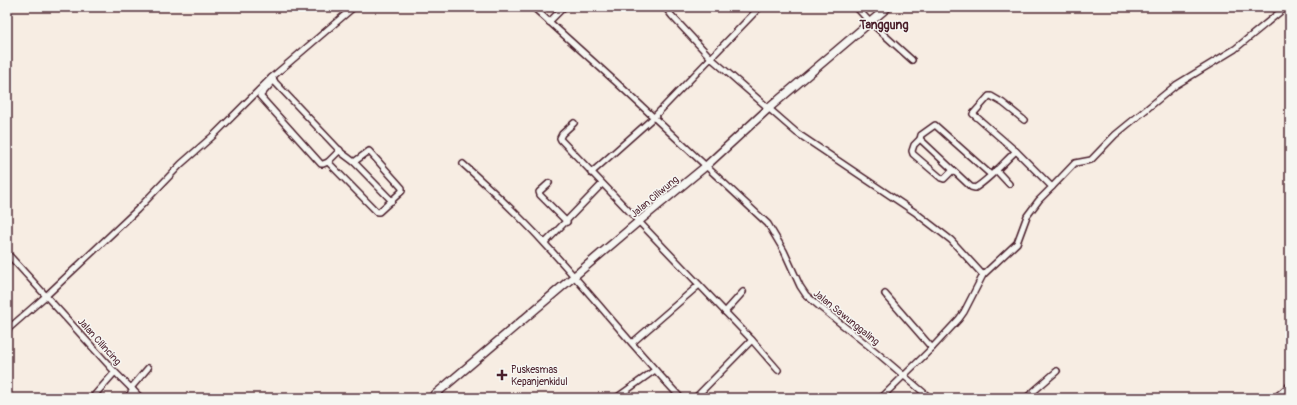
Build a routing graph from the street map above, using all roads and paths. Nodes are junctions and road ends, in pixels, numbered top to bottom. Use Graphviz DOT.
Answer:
graph roads {
  1 [pos="354,7"];
  2 [pos="533,7"];
  3 [pos="564,7"];
  4 [pos="665,7"];
  5 [pos="760,7"];
  6 [pos="856,7"];
  7 [pos="888,7"];
  8 [pos="1286,7"];
  9 [pos="549,22"];
  10 [pos="870,22"];
  11 [pos="711,58"];
  12 [pos="912,60"];
  13 [pos="272,79"];
  14 [pos="769,108"];
  15 [pos="654,117"];
  16 [pos="1024,120"];
  17 [pos="574,123"];
  18 [pos="920,139"];
  19 [pos="1016,151"];
  20 [pos="341,152"];
  21 [pos="354,162"];
  22 [pos="329,163"];
  23 [pos="463,164"];
  24 [pos="706,166"];
  25 [pos="954,170"];
  26 [pos="996,170"];
  27 [pos="591,173"];
  28 [pos="991,175"];
  29 [pos="549,183"];
  30 [pos="602,184"];
  31 [pos="1009,184"];
  32 [pos="1052,187"];
  33 [pos="392,201"];
  34 [pos="566,222"];
  35 [pos="638,222"];
  36 [pos="545,243"];
  37 [pos="7,253"];
  38 [pos="983,275"];
  39 [pos="574,276"];
  40 [pos="698,285"];
  41 [pos="743,292"];
  42 [pos="885,294"];
  43 [pos="47,295"];
  44 [pos="725,312"];
  45 [pos="7,320"];
  46 [pos="12,325"];
  47 [pos="7,330"];
  48 [pos="752,340"];
  49 [pos="632,343"];
  50 [pos="932,348"];
  51 [pos="148,368"];
  52 [pos="655,370"];
  53 [pos="778,370"];
  54 [pos="1057,371"];
  55 [pos="116,372"];
  56 [pos="903,375"];
  57 [pos="1290,385"];
  58 [pos="132,389"];
  59 [pos="92,398"];
  60 [pos="127,398"];
  61 [pos="141,398"];
  62 [pos="431,398"];
  63 [pos="616,398"];
  64 [pos="681,398"];
  65 [pos="695,398"];
  66 [pos="881,398"];
  67 [pos="930,398"];
  68 [pos="1026,398"];
  69 [pos="1274,398"];
  1 -- 13 [label="street"];
  2 -- 9 [label="street, Jalan Sawunggaling"];
  3 -- 9 [label="street"];
  4 -- 11 [label="street"];
  5 -- 11 [label="street"];
  6 -- 10 [label="street"];
  7 -- 10 [label="main road, Jalan Ciliwung"];
  8 -- 32 [label="street"];
  9 -- 15 [label="street, Jalan Sawunggaling"];
  10 -- 12 [label="street"];
  10 -- 14 [label="main road, Jalan Ciliwung"];
  11 -- 14 [label="street"];
  11 -- 15 [label="street"];
  13 -- 20 [label="street"];
  13 -- 22 [label="street"];
  13 -- 43 [label="street"];
  14 -- 24 [label="main road, Jalan Ciliwung"];
  14 -- 38 [label="street"];
  15 -- 24 [label="street, Jalan Sawunggaling"];
  15 -- 27 [label="street"];
  16 -- 19 [label="street"];
  17 -- 27 [label="street"];
  18 -- 25 [label="street"];
  18 -- 25 [label="street"];
  18 -- 28 [label="street"];
  19 -- 26 [label="street"];
  19 -- 32 [label="street"];
  20 -- 21 [label="street"];
  20 -- 22 [label="street"];
  21 -- 33 [label="street"];
  21 -- 33 [label="street"];
  22 -- 33 [label="street"];
  23 -- 36 [label="street"];
  24 -- 35 [label="main road, Jalan Ciliwung"];
  24 -- 56 [label="street, Jalan Sawunggaling"];
  25 -- 28 [label="street"];
  26 -- 28 [label="street"];
  26 -- 31 [label="street"];
  27 -- 30 [label="street"];
  29 -- 34 [label="street"];
  30 -- 34 [label="street"];
  30 -- 35 [label="street"];
  32 -- 38 [label="street"];
  34 -- 36 [label="street"];
  35 -- 39 [label="main road, Jalan Ciliwung"];
  35 -- 40 [label="street"];
  36 -- 39 [label="street"];
  37 -- 43 [label="street, Jalan Cilincing"];
  38 -- 50 [label="street"];
  39 -- 49 [label="street"];
  39 -- 62 [label="main road, Jalan Ciliwung"];
  40 -- 44 [label="street"];
  40 -- 49 [label="street"];
  41 -- 44 [label="street"];
  42 -- 50 [label="street"];
  43 -- 46 [label="street"];
  43 -- 55 [label="street, Jalan Cilincing"];
  44 -- 48 [label="street"];
  45 -- 46 [label="street"];
  46 -- 47 [label="street"];
  48 -- 53 [label="street"];
  48 -- 65 [label="street"];
  49 -- 52 [label="street"];
  50 -- 56 [label="street"];
  51 -- 58 [label="street"];
  52 -- 63 [label="street"];
  52 -- 64 [label="street"];
  54 -- 68 [label="street"];
  55 -- 58 [label="street, Jalan Cilincing"];
  55 -- 59 [label="street"];
  56 -- 66 [label="street"];
  56 -- 67 [label="street, Jalan Sawunggaling"];
  57 -- 69 [label="street"];
  58 -- 60 [label="street"];
  58 -- 61 [label="street, Jalan Cilincing"];
}
